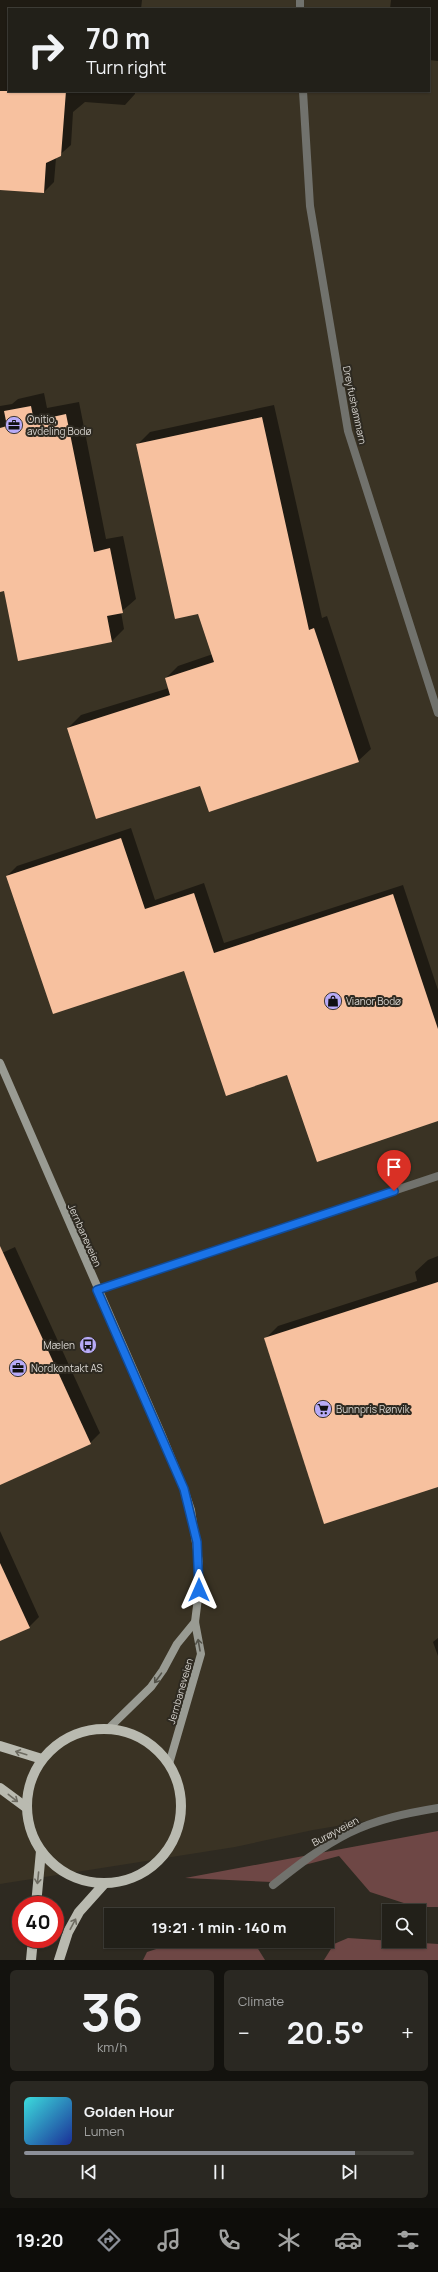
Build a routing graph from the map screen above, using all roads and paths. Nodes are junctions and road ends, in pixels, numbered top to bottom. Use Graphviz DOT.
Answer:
graph roads {
  1 [pos="303,92"];
  2 [pos="438,712"];
  3 [pos="0,1063"];
  4 [pos="438,1176"];
  5 [pos="97,1290"];
  6 [pos="195,1622"];
  7 [pos="109,1728"];
  8 [pos="0,1746"];
  9 [pos="42,1759"];
  10 [pos="169,1764"];
  11 [pos="0,1788"];
  12 [pos="26,1808"];
  13 [pos="438,1808"];
  14 [pos="41,1851"];
  15 [pos="105,1883"];
  16 [pos="273,1885"];
  17 [pos="37,1896"];
  18 [pos="32,1948"];
  19 [pos="31,1960"];
  20 [pos="59,1960"];
  1 -- 2 [label="street, Dreyfushammarn"];
  3 -- 5 [label="street, Jernbaneveien"];
  4 -- 5 [label="street"];
  5 -- 6 [label="street, Jernbaneveien"];
  6 -- 7 [label="street, Jernbaneveien, one-way"];
  10 -- 6 [label="street, Jernbaneveien, one-way"];
  7 -- 9 [label="main road"];
  7 -- 10 [label="main road"];
  9 -- 8 [label="main road, one-way"];
  9 -- 12 [label="main road"];
  10 -- 15 [label="main road"];
  11 -- 12 [label="main road, one-way"];
  12 -- 14 [label="main road"];
  13 -- 16 [label="street, Burøyveien"];
  14 -- 15 [label="main road"];
  14 -- 17 [label="main road, one-way"];
  20 -- 15 [label="main road, one-way"];
  18 -- 19 [label="main road"];
}
